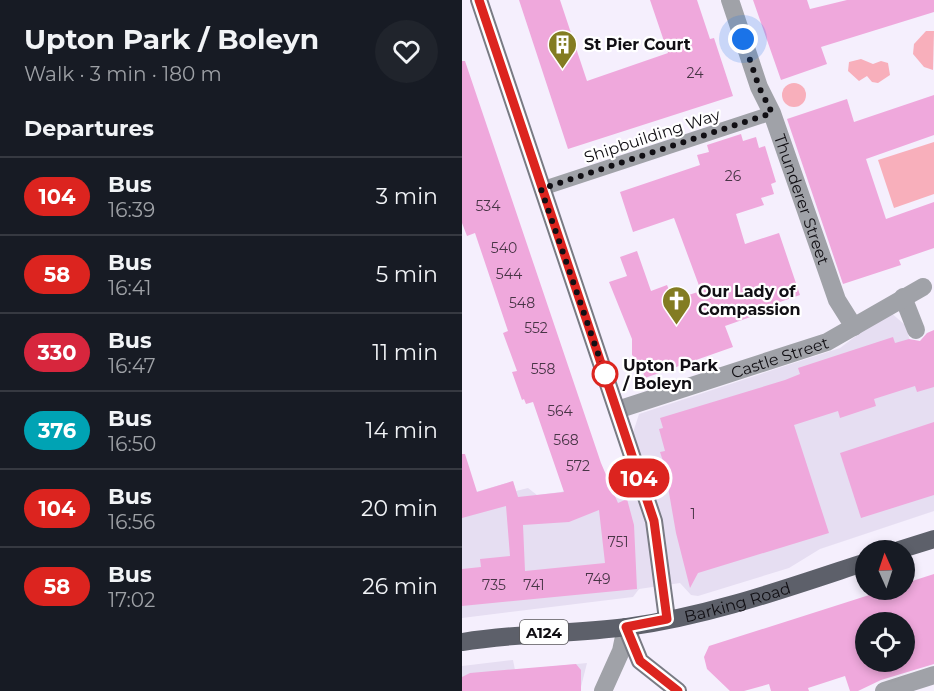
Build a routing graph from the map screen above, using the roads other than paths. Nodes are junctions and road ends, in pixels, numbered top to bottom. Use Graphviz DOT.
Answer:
graph roads {
  1 [pos="479,0"];
  2 [pos="730,0"];
  3 [pos="772,113"];
  4 [pos="541,189"];
  5 [pos="929,285"];
  6 [pos="903,297"];
  7 [pos="854,327"];
  8 [pos="916,330"];
  9 [pos="617,410"];
  10 [pos="934,539"];
  11 [pos="915,545"];
  12 [pos="855,565"];
  13 [pos="667,619"];
  14 [pos="626,627"];
  15 [pos="462,642"];
  16 [pos="934,675"];
  17 [pos="603,691"];
  18 [pos="678,691"];
  19 [pos="884,691"];
  1 -- 4 [label="main road"];
  2 -- 3 [label="street, Thunderer Street"];
  3 -- 4 [label="street, Shipbuilding Way"];
  3 -- 7 [label="street, Thunderer Street"];
  4 -- 9 [label="main road"];
  5 -- 6 [label="street, Castle Street"];
  6 -- 7 [label="street, Castle Street"];
  6 -- 8 [label="street"];
  7 -- 9 [label="street, Castle Street"];
  9 -- 13 [label="main road"];
  10 -- 11 [label="main road"];
  12 -- 13 [label="main road, Barking Road / A124"];
  13 -- 14 [label="main road, Barking Road / A124"];
  14 -- 15 [label="main road, Barking Road / A124"];
  14 -- 17 [label="street"];
  14 -- 18 [label="main road"];
  16 -- 19 [label="street"];
}
